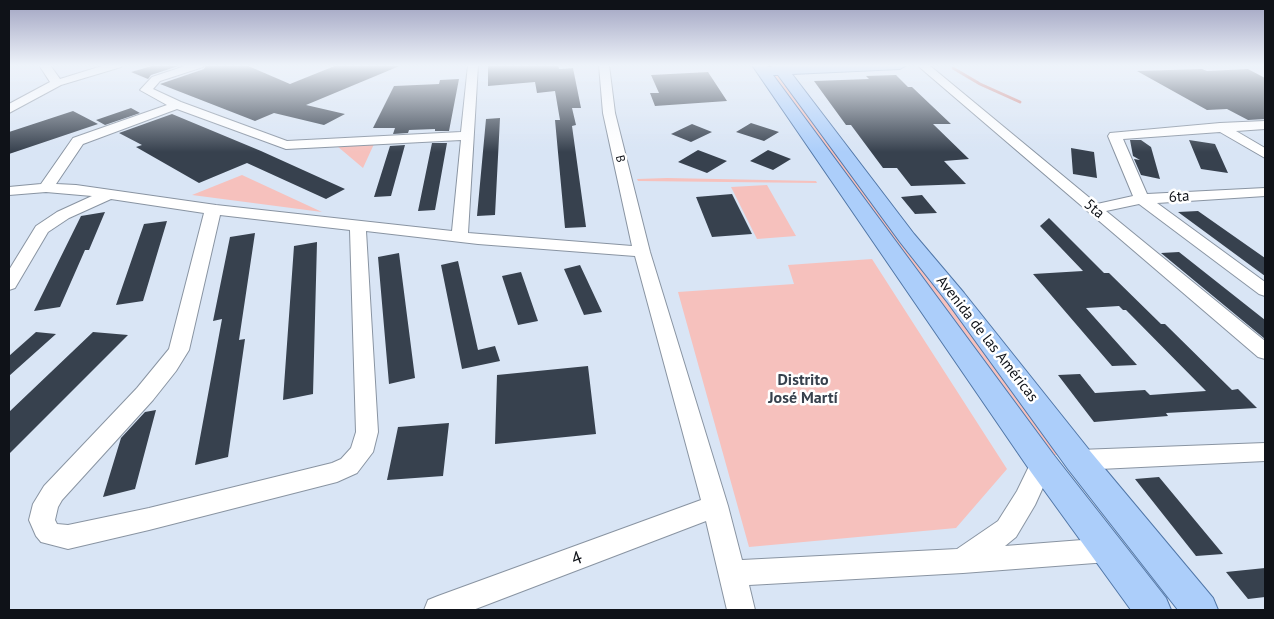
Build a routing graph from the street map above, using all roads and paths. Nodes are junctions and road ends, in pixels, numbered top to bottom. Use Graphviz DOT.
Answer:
graph roads {
  1 [pos="37,94"];
  2 [pos="154,94"];
  3 [pos="471,94"];
  4 [pos="607,94"];
  5 [pos="789,94"];
  6 [pos="792,94"];
  7 [pos="957,94"];
  8 [pos="177,105"];
  9 [pos="9,109"];
  10 [pos="1265,125"];
  11 [pos="1220,127"];
  12 [pos="469,136"];
  13 [pos="1265,154"];
  14 [pos="46,188"];
  15 [pos="9,192"];
  16 [pos="1265,192"];
  17 [pos="109,194"];
  18 [pos="1142,199"];
  19 [pos="1094,209"];
  20 [pos="213,210"];
  21 [pos="358,226"];
  22 [pos="460,237"];
  23 [pos="642,252"];
  24 [pos="9,284"];
  25 [pos="1265,290"];
  26 [pos="1265,352"];
  27 [pos="1265,452"];
  28 [pos="1079,460"];
  29 [pos="1042,463"];
  30 [pos="715,506"];
  31 [pos="1108,550"];
  32 [pos="963,561"];
  33 [pos="732,574"];
  34 [pos="438,610"];
  35 [pos="741,610"];
  36 [pos="1153,610"];
  37 [pos="1200,610"];
  1 -- 9 [label="street"];
  2 -- 8 [label="street"];
  3 -- 12 [label="street"];
  4 -- 23 [label="street, B"];
  5 -- 29 [label="main road, Avenida de las Américas"];
  6 -- 28 [label="main road, Avenida de las Américas"];
  7 -- 19 [label="street, 5ta"];
  8 -- 12 [label="street"];
  8 -- 14 [label="street"];
  10 -- 11 [label="street"];
  11 -- 13 [label="street"];
  11 -- 18 [label="street"];
  12 -- 22 [label="street"];
  14 -- 15 [label="street"];
  14 -- 17 [label="street"];
  16 -- 18 [label="street, 6ta"];
  17 -- 20 [label="street"];
  17 -- 24 [label="street"];
  18 -- 19 [label="street, 6ta"];
  18 -- 25 [label="street"];
  19 -- 26 [label="street, 5ta"];
  20 -- 21 [label="street"];
  20 -- 21 [label="street"];
  21 -- 22 [label="street"];
  22 -- 23 [label="street"];
  23 -- 30 [label="street, B"];
  27 -- 28 [label="street"];
  28 -- 29 [label="main road"];
  28 -- 37 [label="main road, Avenida de las Américas"];
  29 -- 31 [label="main road, Avenida de las Américas"];
  29 -- 32 [label="street"];
  30 -- 33 [label="street, B"];
  30 -- 34 [label="street, 4"];
  31 -- 32 [label="street"];
  31 -- 36 [label="main road, Avenida de las Américas"];
  32 -- 33 [label="street"];
  33 -- 35 [label="street, B"];
}
